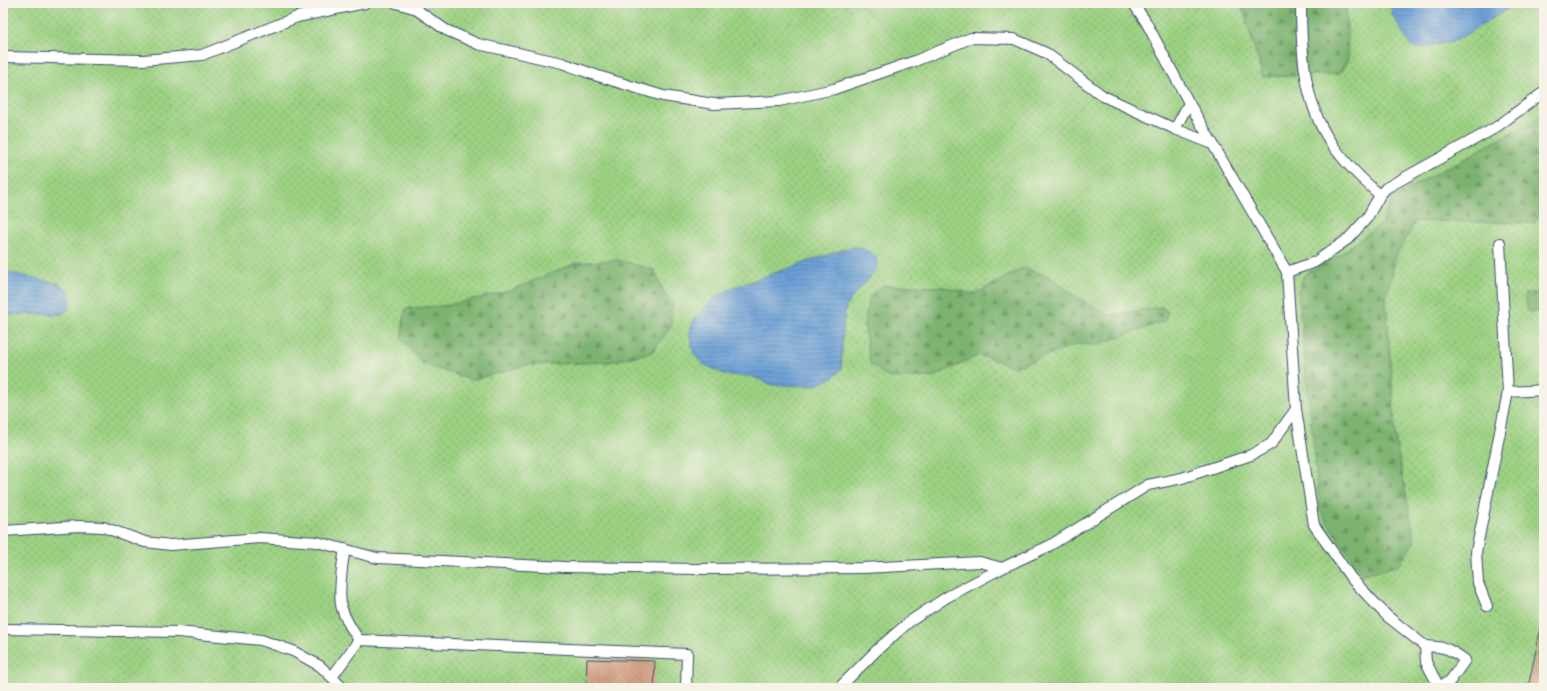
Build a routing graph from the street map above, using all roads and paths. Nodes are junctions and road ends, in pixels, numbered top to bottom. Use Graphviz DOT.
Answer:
graph roads {
  1 [pos="365,3"];
  2 [pos="396,3"];
  3 [pos="1133,3"];
  4 [pos="1301,3"];
  5 [pos="3,56"];
  6 [pos="1544,92"];
  7 [pos="1189,103"];
  8 [pos="1176,129"];
  9 [pos="1213,144"];
  10 [pos="1380,195"];
  11 [pos="1500,243"];
  12 [pos="1287,272"];
  13 [pos="1544,390"];
  14 [pos="1508,392"];
  15 [pos="1296,409"];
  16 [pos="3,532"];
  17 [pos="344,550"];
  18 [pos="1002,568"];
  19 [pos="1487,606"];
  20 [pos="3,629"];
  21 [pos="359,640"];
  22 [pos="1425,646"];
  23 [pos="332,677"];
  24 [pos="1438,687"];
  25 [pos="343,688"];
  26 [pos="686,688"];
  27 [pos="839,688"];
  1 -- 5 [label="lane"];
  2 -- 8 [label="lane"];
  3 -- 7 [label="lane"];
  4 -- 10 [label="lane"];
  6 -- 10 [label="lane"];
  7 -- 8 [label="lane"];
  7 -- 9 [label="lane"];
  8 -- 9 [label="lane"];
  9 -- 12 [label="lane"];
  10 -- 12 [label="lane"];
  11 -- 14 [label="lane"];
  12 -- 15 [label="lane"];
  13 -- 14 [label="lane"];
  14 -- 19 [label="lane"];
  15 -- 18 [label="lane"];
  15 -- 22 [label="lane"];
  16 -- 17 [label="lane"];
  17 -- 18 [label="lane"];
  17 -- 21 [label="lane"];
  18 -- 27 [label="lane"];
  20 -- 23 [label="lane"];
  21 -- 23 [label="lane"];
  21 -- 26 [label="lane"];
  22 -- 24 [label="lane"];
  22 -- 24 [label="lane"];
  23 -- 25 [label="lane"];
}
